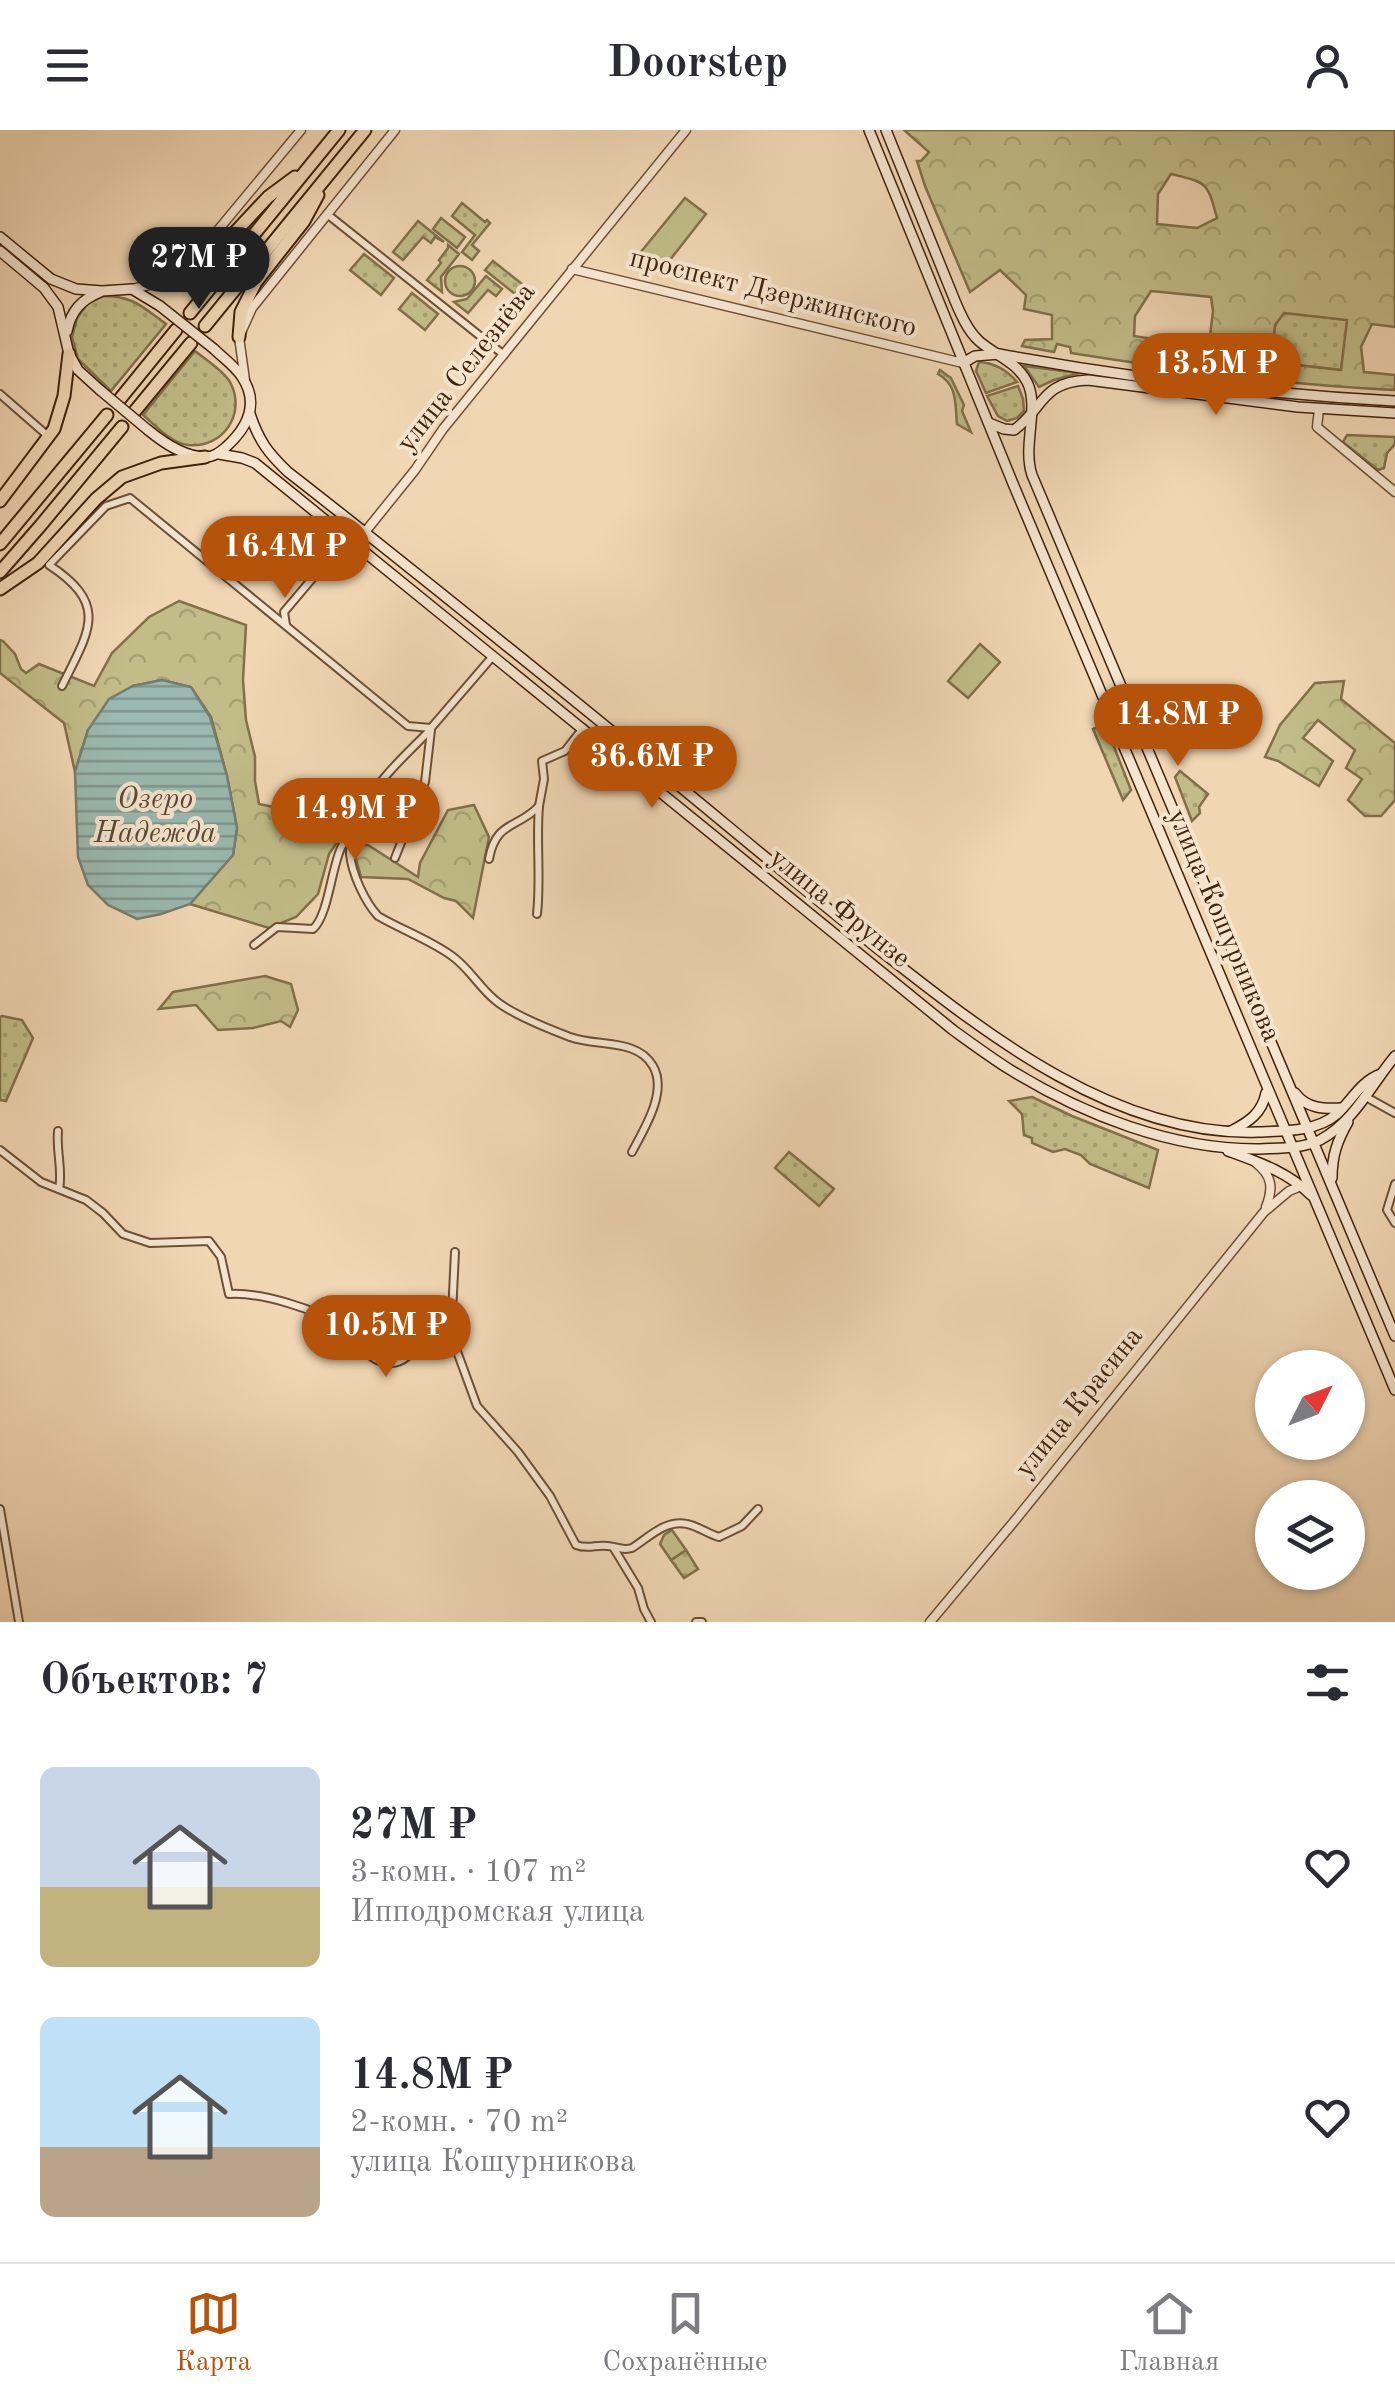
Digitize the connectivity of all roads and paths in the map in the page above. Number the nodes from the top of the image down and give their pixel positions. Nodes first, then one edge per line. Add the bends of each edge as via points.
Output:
1 (301, 130) edge
2 (338, 130) edge
3 (364, 130) edge
4 (394, 130) edge
5 (686, 130) edge
6 (868, 130) edge
7 (886, 130) edge
8 (306, 169) junction
9 (325, 178) junction
10 (326, 213) junction
11 (0, 237) edge
12 (0, 251) edge
13 (572, 269) junction
14 (169, 282) junction
15 (48, 284) junction
16 (132, 289) junction
17 (102, 291) junction
18 (190, 313) dead end
19 (205, 326) dead end
20 (176, 330) dead end
21 (66, 337) junction
22 (239, 337) junction
23 (191, 343) dead end
24 (69, 354) junction
25 (999, 354) junction
26 (504, 355) junction
27 (963, 363) junction
28 (245, 380) junction
29 (0, 394) edge
30 (120, 399) dead end
31 (1395, 401) edge
32 (1319, 409) junction
33 (1032, 410) junction
34 (135, 411) dead end
35 (1395, 413) edge
36 (250, 414) junction
37 (107, 416) dead end
38 (989, 423) junction
39 (122, 427) dead end
40 (49, 437) junction
41 (212, 455) junction
42 (1395, 492) edge
43 (0, 501) edge
44 (366, 532) junction
45 (0, 544) edge
46 (355, 544) junction
47 (0, 572) edge
48 (0, 589) edge
49 (286, 625) junction
50 (494, 656) junction
51 (62, 686) dead end
52 (431, 728) junction
53 (582, 728) junction
54 (539, 806) junction
55 (352, 828) junction
56 (748, 843) junction
57 (738, 856) junction
58 (395, 858) dead end
59 (489, 859) dead end
60 (805, 890) junction
61 (796, 903) junction
62 (538, 914) dead end
63 (254, 946) dead end
64 (1395, 1056) edge
65 (1381, 1074) junction
66 (1291, 1087) junction
67 (1267, 1090) junction
68 (1366, 1097) junction
69 (1347, 1110) junction
70 (1395, 1113) edge
71 (1309, 1128) junction
72 (1285, 1130) junction
73 (58, 1131) dead end
74 (1230, 1132) junction
75 (1314, 1143) junction
76 (1221, 1148) junction
77 (1292, 1148) junction
78 (0, 1150) edge
79 (632, 1152) dead end
80 (1251, 1160) junction
81 (1395, 1184) edge
82 (1302, 1186) junction
83 (1332, 1186) junction
84 (59, 1189) junction
85 (1315, 1199) junction
86 (1264, 1212) junction
87 (1395, 1224) edge
88 (454, 1252) dead end
89 (450, 1335) junction
90 (1395, 1336) edge
91 (1395, 1390) edge
92 (0, 1509) edge
93 (758, 1509) dead end
94 (612, 1546) junction
95 (19, 1622) edge
96 (651, 1622) edge
97 (930, 1622) edge

1 - 14 street via 194,262
2 - 8 highway
3 - 9 highway
4 - 10 street
5 - 13 street, улица Селезнёва
6 - 27 main road
7 - 25 main road via 968,328
8 - 14 highway via 268,197 210,259
8 - 18 highway
9 - 19 highway
9 - 22 highway via 304,220 256,282 241,312
10 - 22 street via 252,308
10 - 26 street
11 - 15 main road
12 - 15 main road
13 - 26 street, улица Селезнёва
13 - 27 street, проспект Дзержинского
14 - 16 street
15 - 17 main road
15 - 21 main road
16 - 17 main road
16 - 28 main road, bridge
17 - 21 main road via 78,306
20 - 30 highway
21 - 24 main road
22 - 28 street
23 - 34 highway
24 - 40 highway
24 - 41 main road, улица Фрунзе, bridge via 78,370 163,442
25 - 27 main road
25 - 31 main road via 1226,387
25 - 33 main road via 1026,380
26 - 44 street, улица Селезнёва
27 - 38 main road, улица Кошурникова
28 - 36 main road, улица Фрунзе
29 - 40 street
32 - 33 main road via 1078,380 1055,388
32 - 35 main road
32 - 42 street via 1317,427
33 - 38 main road via 1014,430
33 - 66 main road, улица Кошурникова via 1032,475
36 - 41 main road via 244,428
36 - 44 main road, улица Фрунзе via 269,454
37 - 45 highway
38 - 67 main road, улица Кошурникова
39 - 47 highway
40 - 43 highway
41 - 46 main road, улица Фрунзе via 255,464
41 - 48 highway via 122,477 38,562
44 - 46 street, улица Селезнёва
44 - 56 main road, улица Фрунзе
46 - 49 street, улица Селезнёва via 332,554 284,612
46 - 50 main road, улица Фрунзе
49 - 51 street via 130,498 106,506 49,565 83,593 91,624
49 - 52 street via 408,726
50 - 52 street
50 - 53 main road, улица Фрунзе
52 - 55 street via 378,784
52 - 58 street via 425,782
53 - 54 street via 565,750 542,761
53 - 57 main road, улица Фрунзе
54 - 59 street via 499,834
54 - 62 street
55 - 63 street via 322,921 313,928 277,927
55 - 79 street via 353,864 378,916 456,958 508,1010 572,1038 640,1052 650,1061 658,1092
56 - 57 main road
56 - 60 main road, улица Фрунзе
57 - 61 main road, улица Фрунзе
60 - 61 main road
60 - 74 main road, улица Фрунзе via 1020,1055 1112,1102
61 - 76 main road, улица Фрунзе via 1010,1070 1107,1118
64 - 65 main road
65 - 68 main road
65 - 69 main road via 1367,1080
66 - 69 main road via 1314,1107
66 - 71 main road, улица Кошурникова
67 - 72 main road, улица Кошурникова
67 - 74 main road via 1256,1116
68 - 69 main road
68 - 70 street
69 - 71 main road
69 - 75 main road via 1336,1129
69 - 83 main road
71 - 72 main road, улица Фрунзе
71 - 75 main road, улица Кошурникова
72 - 74 main road, улица Фрунзе
72 - 77 main road, улица Кошурникова
73 - 84 street
75 - 77 main road, улица Фрунзе
75 - 83 main road, улица Кошурникова
76 - 77 main road, улица Фрунзе
76 - 80 main road
77 - 85 main road, улица Кошурникова
78 - 84 street
80 - 82 main road
80 - 86 street via 1271,1186
81 - 87 street via 1387,1210
82 - 85 main road
82 - 86 street, улица Красина
83 - 90 main road, улица Кошурникова
84 - 89 street via 86,1200 123,1234 150,1243 209,1241 221,1257 229,1294 276,1300 340,1325 370,1358 393,1364 429,1334
85 - 91 main road, улица Кошурникова
86 - 97 street, улица Красина
88 - 89 street
89 - 94 street via 478,1406 550,1496 576,1545
92 - 95 street
93 - 94 street via 725,1536 674,1524 632,1548
94 - 96 street

